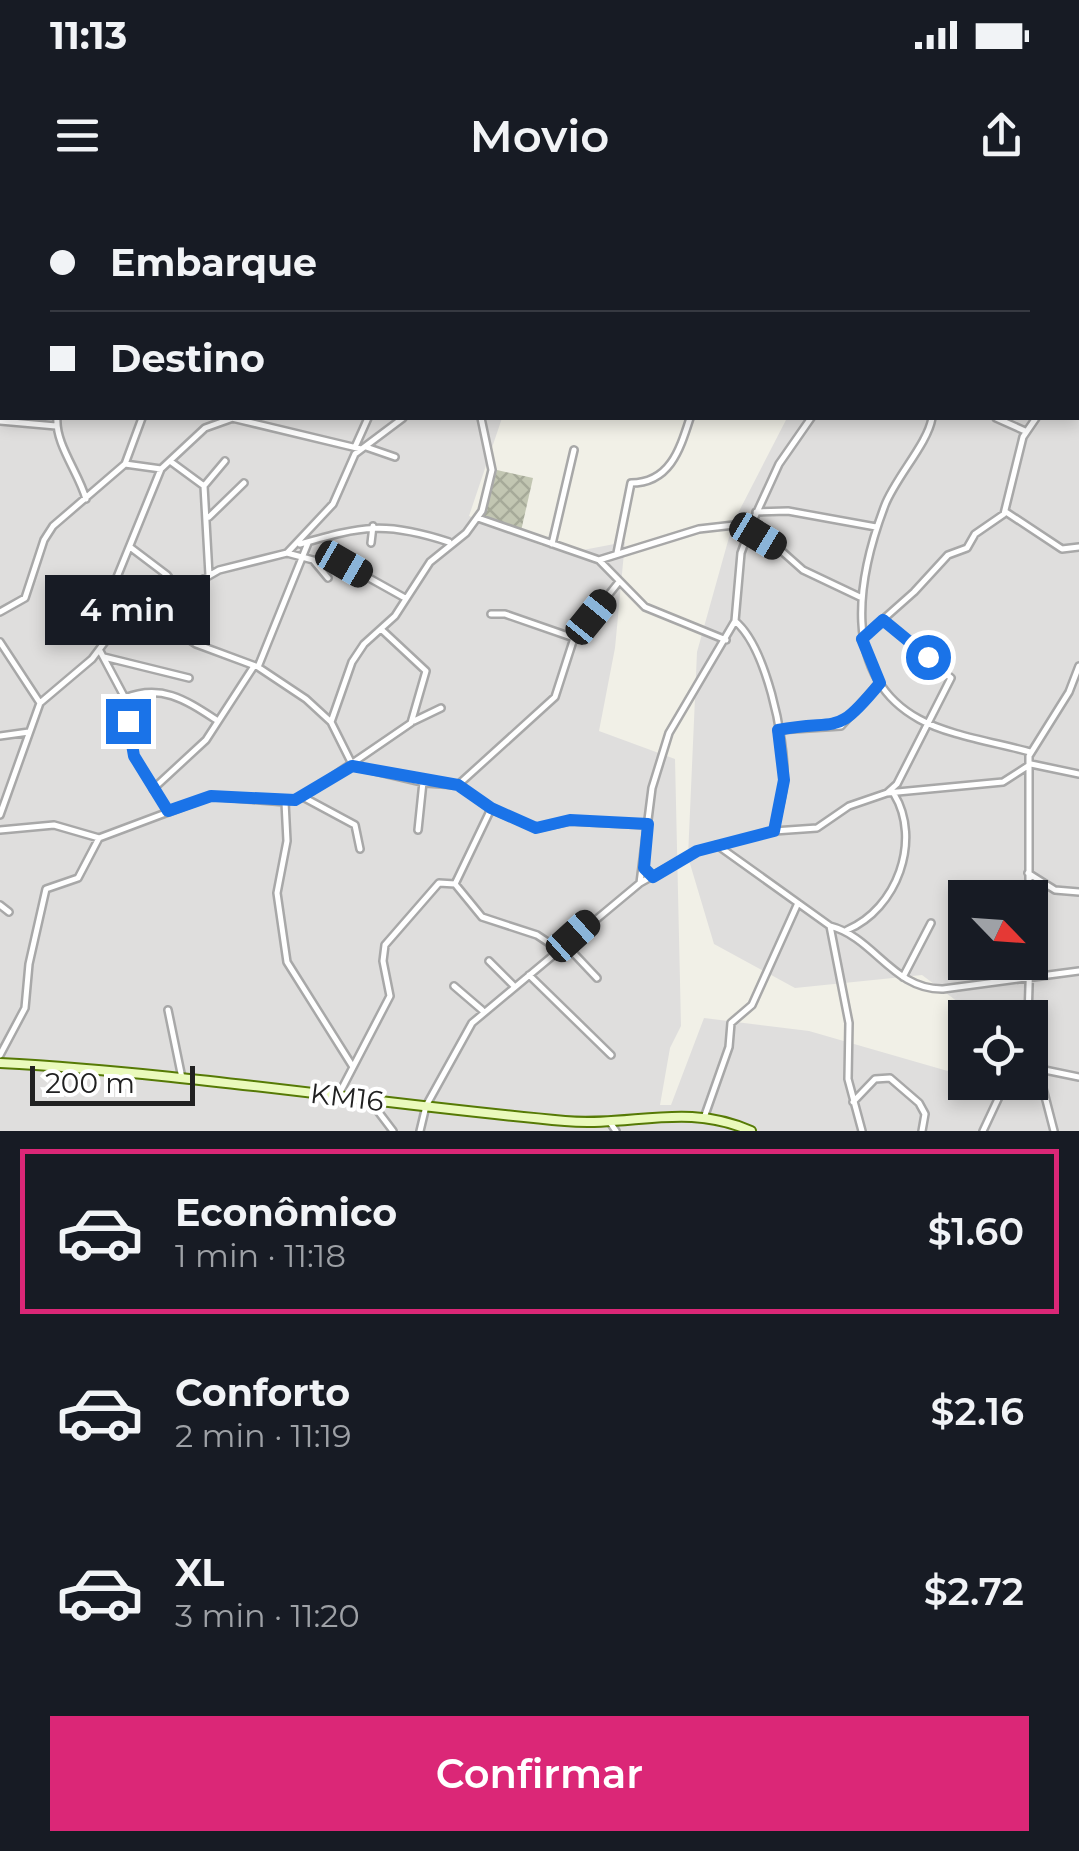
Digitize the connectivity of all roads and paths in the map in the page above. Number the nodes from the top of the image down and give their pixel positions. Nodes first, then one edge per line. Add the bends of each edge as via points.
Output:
1 (57, 420) edge
2 (141, 420) edge
3 (227, 420) edge
4 (241, 420) edge
5 (367, 420) edge
6 (400, 420) edge
7 (481, 420) edge
8 (689, 420) edge
9 (810, 420) edge
10 (931, 420) edge
11 (1000, 420) edge
12 (1035, 420) edge
13 (0, 421) edge
14 (56, 426) junction
15 (1026, 432) junction
16 (354, 447) junction
17 (364, 449) junction
18 (574, 450) dead end
19 (396, 457) dead end
20 (170, 461) junction
21 (225, 462) dead end
22 (124, 464) junction
23 (161, 469) junction
24 (244, 483) dead end
25 (204, 486) junction
26 (86, 499) junction
27 (756, 512) junction
28 (1006, 512) junction
29 (209, 517) junction
30 (478, 518) junction
31 (752, 523) junction
32 (373, 526) junction
33 (877, 528) junction
34 (310, 530) junction
35 (749, 532) junction
36 (309, 541) junction
37 (371, 542) dead end
38 (451, 542) junction
39 (296, 544) junction
40 (552, 544) junction
41 (130, 547) junction
42 (1079, 547) edge
43 (287, 553) junction
44 (617, 553) junction
45 (305, 557) junction
46 (313, 560) junction
47 (598, 560) junction
48 (209, 576) junction
49 (328, 578) dead end
50 (618, 583) junction
51 (179, 591) junction
52 (405, 598) junction
53 (862, 598) junction
54 (144, 610) junction
55 (0, 612) edge
56 (490, 614) dead end
57 (883, 620) junction
58 (736, 621) junction
59 (381, 630) junction
60 (113, 631) junction
61 (574, 638) junction
62 (862, 639) junction
63 (726, 640) junction
64 (0, 642) edge
65 (102, 654) junction
66 (256, 666) junction
67 (1079, 666) edge
68 (189, 678) dead end
69 (880, 683) junction
70 (126, 698) junction
71 (40, 704) junction
72 (440, 708) dead end
73 (219, 722) junction
74 (331, 722) junction
75 (411, 723) junction
76 (926, 723) junction
77 (778, 730) junction
78 (29, 732) junction
79 (0, 736) edge
80 (1030, 752) junction
81 (1031, 764) junction
82 (352, 766) junction
83 (1079, 774) edge
84 (423, 782) junction
85 (458, 785) junction
86 (152, 789) junction
87 (890, 794) junction
88 (303, 797) junction
89 (284, 802) junction
90 (491, 808) junction
91 (168, 811) junction
92 (0, 814) edge
93 (648, 824) junction
94 (0, 830) edge
95 (418, 830) dead end
96 (774, 831) junction
97 (99, 838) junction
98 (717, 845) junction
99 (360, 849) dead end
100 (644, 868) junction
101 (1028, 873) junction
102 (653, 877) junction
103 (1038, 879) junction
104 (1028, 880) edge
105 (1035, 880) edge
106 (640, 883) junction
107 (455, 884) junction
108 (1079, 892) edge
109 (798, 904) junction
110 (0, 905) edge
111 (10, 912) dead end
112 (930, 923) dead end
113 (830, 926) junction
114 (839, 928) junction
115 (848, 930) junction
116 (833, 938) junction
117 (564, 943) junction
118 (558, 949) junction
119 (489, 962) dead end
120 (1079, 971) edge
121 (529, 975) junction
122 (904, 977) junction
123 (1048, 977) edge
124 (597, 978) dead end
125 (1033, 980) joint
126 (514, 985) junction
127 (454, 986) dead end
128 (1030, 1000) edge
129 (168, 1010) dead end
130 (483, 1011) junction
131 (611, 1055) dead end
132 (0, 1059) edge
133 (352, 1067) junction
134 (1048, 1071) edge
135 (1079, 1077) edge
136 (182, 1078) junction
137 (338, 1096) junction
138 (370, 1100) junction
139 (998, 1100) edge
140 (1044, 1100) edge
141 (852, 1102) junction
142 (426, 1106) junction
143 (704, 1115) junction
144 (609, 1121) junction
145 (393, 1131) edge
146 (420, 1131) edge
147 (616, 1131) edge
148 (752, 1131) edge
149 (862, 1131) edge
150 (922, 1131) edge
151 (983, 1131) edge
152 (1054, 1131) edge

1 - 14 street
2 - 22 street
3 - 20 street via 204,428
4 - 16 street
5 - 16 street
6 - 17 street
7 - 30 street via 492,470
8 - 44 street via 674,463 645,483 631,483
9 - 27 street
10 - 33 street
11 - 15 street
12 - 15 street
13 - 14 street
14 - 26 street
15 - 28 street
16 - 17 street
17 - 19 street
17 - 34 street
18 - 40 street
20 - 23 street
20 - 25 street
21 - 25 street
22 - 23 street
22 - 26 street
23 - 41 street
24 - 29 street
25 - 29 street
26 - 55 street via 44,540 25,598
27 - 31 street
27 - 33 street via 788,511
28 - 42 street via 1062,549
28 - 57 street via 967,548 952,551
29 - 48 street
30 - 38 street
30 - 40 street
31 - 35 street
31 - 44 street via 700,529
32 - 36 street
32 - 37 street
32 - 38 street
33 - 53 street
34 - 36 street
34 - 39 street
35 - 53 street via 807,572
35 - 58 street
36 - 39 street
36 - 45 street
38 - 52 street
39 - 43 street
40 - 47 street
41 - 51 street
41 - 60 street via 109,608
43 - 45 street
43 - 48 street
44 - 47 street
45 - 46 street
45 - 66 street
46 - 49 street
46 - 52 street via 344,564
47 - 50 street
48 - 51 street
50 - 61 street
50 - 63 street via 646,608
51 - 54 street
52 - 59 street
53 - 62 street
54 - 60 street
54 - 66 street via 196,644
56 - 61 street
57 - 62 street
57 - 76 street via 951,678
58 - 63 street
58 - 77 street via 766,678
59 - 74 street via 352,662
59 - 75 street via 426,671
60 - 65 street
61 - 85 street via 555,697
62 - 69 street
63 - 93 street via 668,734
64 - 71 street
65 - 68 street
65 - 70 street
65 - 71 street
66 - 73 street
66 - 74 street
67 - 80 street
69 - 76 street
69 - 77 street via 840,726
70 - 73 street via 167,692
70 - 86 street via 134,756
71 - 78 street
72 - 75 street
73 - 86 street
74 - 82 street
75 - 82 street
76 - 80 street
76 - 87 street
77 - 96 street via 784,780
78 - 79 street
78 - 92 street
80 - 81 street
81 - 83 street
81 - 87 street via 1003,782
81 - 101 street
82 - 84 street
82 - 88 street
84 - 85 street
84 - 95 street
85 - 90 street
86 - 91 street
87 - 96 street via 849,806 817,828
87 - 115 street via 908,835 900,869 872,915
88 - 89 street
88 - 99 street via 355,825
89 - 91 street via 211,796
89 - 133 street via 287,842 276,892 287,962
90 - 93 street via 542,828 570,820
90 - 107 street
91 - 97 street
93 - 100 street
94 - 97 street via 54,825
96 - 98 street
97 - 132 street via 78,878 44,894 24,1008
98 - 102 street
98 - 109 street
100 - 102 street
100 - 106 street
101 - 103 street
101 - 104 street
102 - 106 street
103 - 105 street
103 - 108 street via 1055,890
106 - 117 street
107 - 118 street via 482,917
107 - 133 street via 440,883 385,945 390,996
109 - 113 street
109 - 143 street via 752,1005 731,1024
110 - 111 street
112 - 122 street
113 - 114 street
113 - 116 street
114 - 115 street
114 - 116 street
115 - 122 street
116 - 141 street via 849,1023
117 - 118 street
117 - 124 street
118 - 121 street
119 - 126 street
120 - 123 street
121 - 126 street
121 - 131 street
122 - 125 street via 936,990
125 - 128 street
126 - 130 street
127 - 130 street
129 - 136 street
130 - 142 street
132 - 136 street, KM16
133 - 137 street
134 - 135 street
136 - 137 street, KM16
137 - 138 street, KM16
138 - 142 street, KM16
138 - 145 street
139 - 151 street
140 - 152 street
141 - 149 street
141 - 150 street via 875,1078 890,1078 926,1114
142 - 144 street, KM16
142 - 146 street
143 - 144 street, KM16
143 - 148 street, KM16
144 - 147 street

